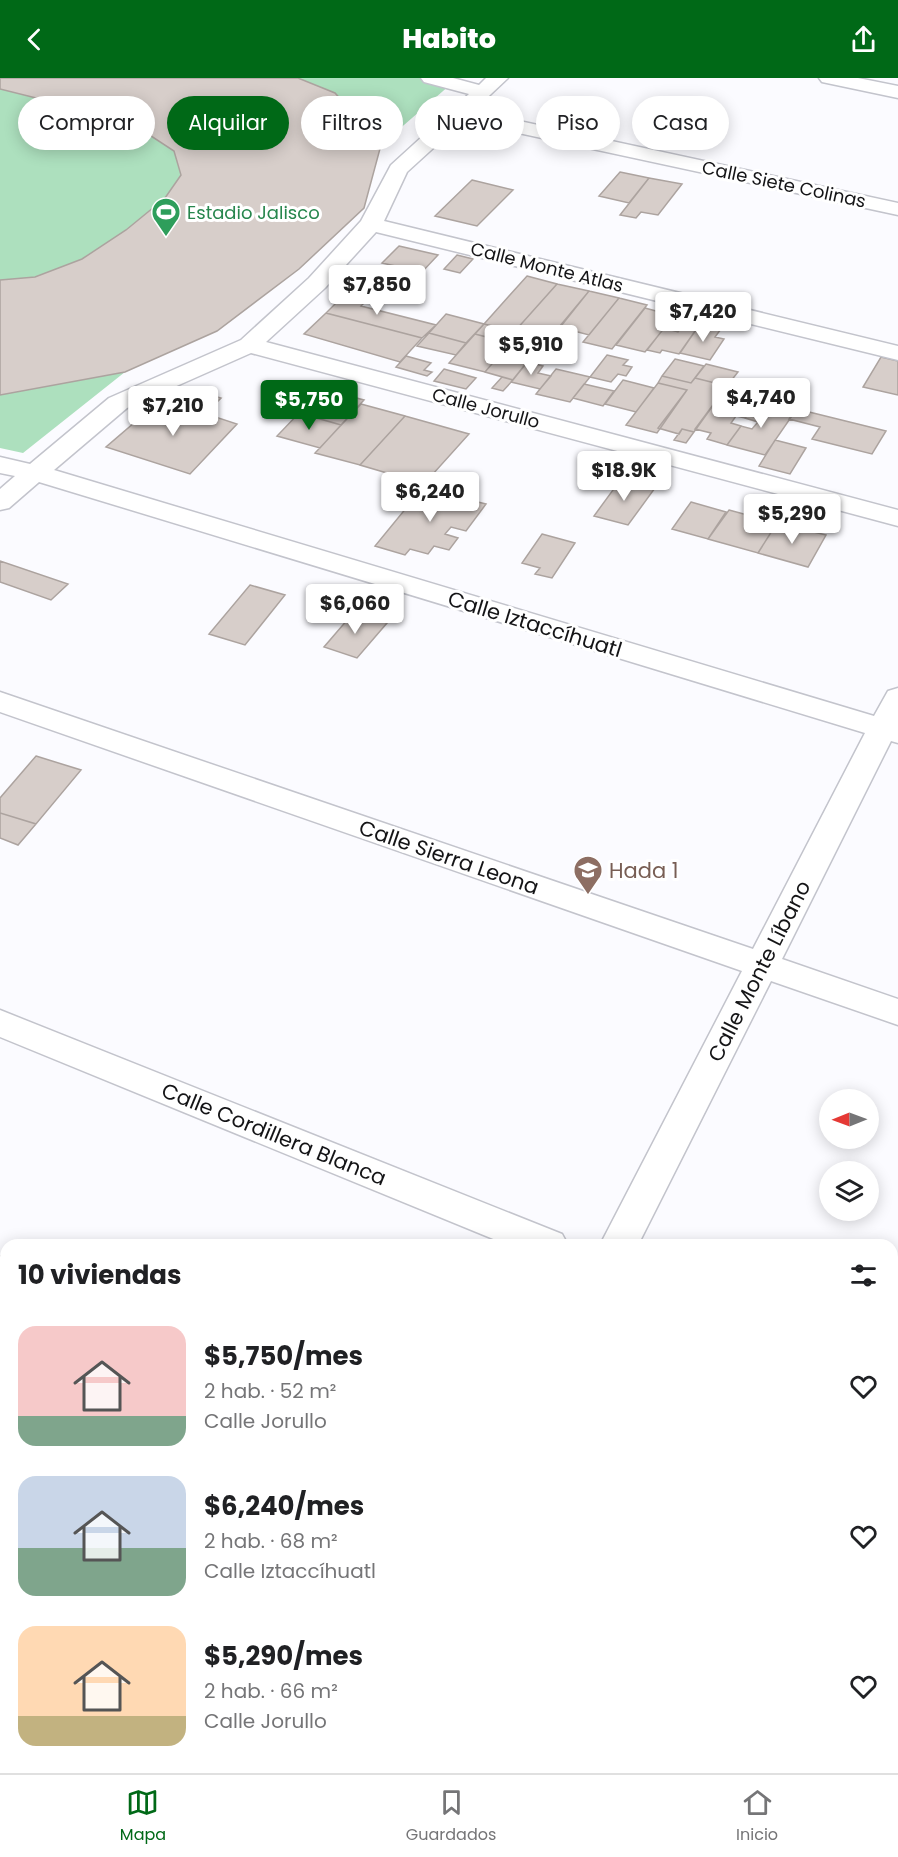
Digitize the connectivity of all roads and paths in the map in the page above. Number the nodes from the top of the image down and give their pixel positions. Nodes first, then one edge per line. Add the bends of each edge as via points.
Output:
1 (431, 78) edge
2 (498, 78) edge
3 (829, 78) edge
4 (483, 92) junction
5 (898, 92) edge
6 (479, 96) edge
7 (524, 128) edge
8 (419, 150) edge
9 (898, 209) edge
10 (371, 224) junction
11 (249, 345) junction
12 (898, 353) edge
13 (0, 465) edge
14 (33, 472) junction
15 (0, 502) edge
16 (898, 518) edge
17 (898, 698) edge
18 (0, 702) edge
19 (890, 731) edge
20 (762, 965) junction
21 (898, 1012) edge
22 (0, 1023) edge
23 (534, 1239) edge
24 (623, 1239) edge

1 - 4 street
2 - 4 street
3 - 5 street
4 - 6 street
7 - 9 street, Calle Siete Colinas
8 - 10 street via 398,169
10 - 11 street via 317,283
10 - 12 street, Calle Monte Atlas
11 - 14 street via 118,403
11 - 16 street, Calle Jorullo
13 - 14 street, Calle Iztaccíhuatl
14 - 15 street
14 - 19 street, Calle Iztaccíhuatl
17 - 19 street, Calle Monte Líbano
18 - 20 street, Calle Sierra Leona
19 - 20 street, Calle Monte Líbano
20 - 21 street, Calle Sierra Leona
20 - 24 street, Calle Monte Líbano
22 - 23 street, Calle Cordillera Blanca

